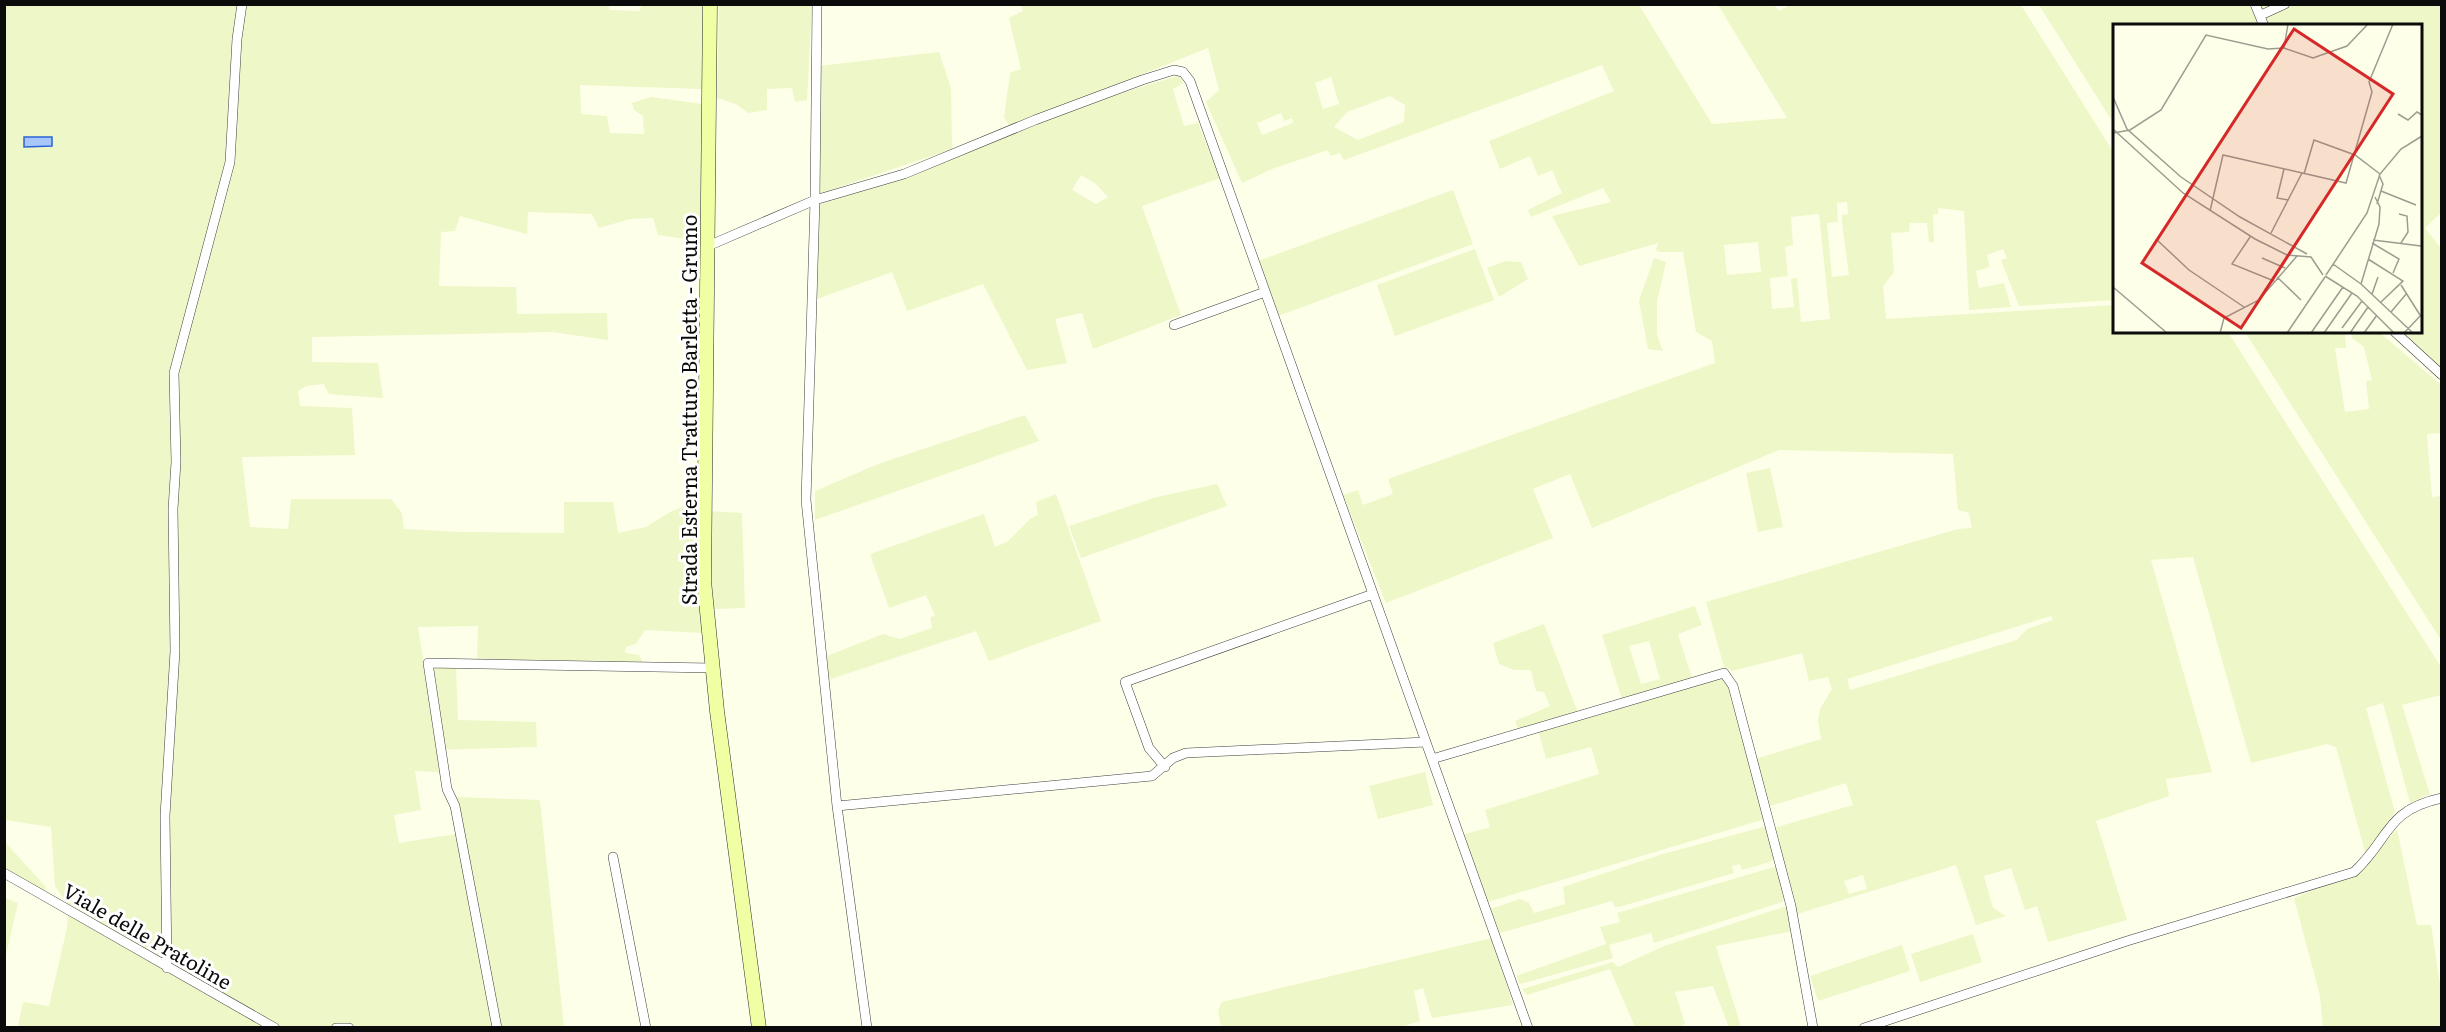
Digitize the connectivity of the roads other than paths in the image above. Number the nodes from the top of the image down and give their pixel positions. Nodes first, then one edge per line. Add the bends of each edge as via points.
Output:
1 (242, 4) edge
2 (710, 4) edge
3 (817, 4) edge
4 (2255, 4) edge
5 (2285, 4) edge
6 (2261, 15) junction
7 (2263, 24) edge
8 (815, 200) junction
9 (708, 246) junction
10 (1265, 292) junction
11 (1174, 325) dead end
12 (2396, 333) edge
13 (2442, 375) edge
14 (1373, 594) junction
15 (712, 668) junction
16 (1426, 742) junction
17 (1432, 759) junction
18 (1165, 767) junction
19 (2442, 798) edge
20 (837, 806) junction
21 (613, 857) dead end
22 (4, 873) edge
23 (167, 968) junction
24 (275, 1028) edge
25 (336, 1028) edge
26 (349, 1028) edge
27 (497, 1028) edge
28 (646, 1028) edge
29 (759, 1028) edge
30 (867, 1028) edge
31 (1528, 1028) edge
32 (1813, 1028) edge
33 (1864, 1028) edge

1 - 23 street via 230,162 174,373 175,651 165,816
2 - 9 street, Strada Esterna Tratturo Barletta - Grumo
3 - 8 street
4 - 6 street
5 - 6 street
6 - 7 street
8 - 9 street
8 - 10 street via 904,174 1035,120 1174,70 1183,72 1190,81
8 - 20 street via 806,500
9 - 15 street, Strada Esterna Tratturo Barletta - Grumo via 704,581
10 - 11 street
10 - 14 street
12 - 13 street
14 - 16 street
14 - 18 street via 1125,682 1149,748
15 - 27 street via 428,663 447,789 455,806
15 - 29 street, Strada Esterna Tratturo Barletta - Grumo
16 - 17 street
16 - 18 street via 1186,753 1173,758
17 - 31 street
17 - 32 street via 1724,673 1733,686 1791,906
18 - 20 street via 1152,776
19 - 33 street via 2420,802 2400,814 2354,872 2127,941
20 - 30 street
21 - 28 street
22 - 23 street, Viale delle Pratoline
23 - 24 street, Viale delle Pratoline
25 - 26 street

